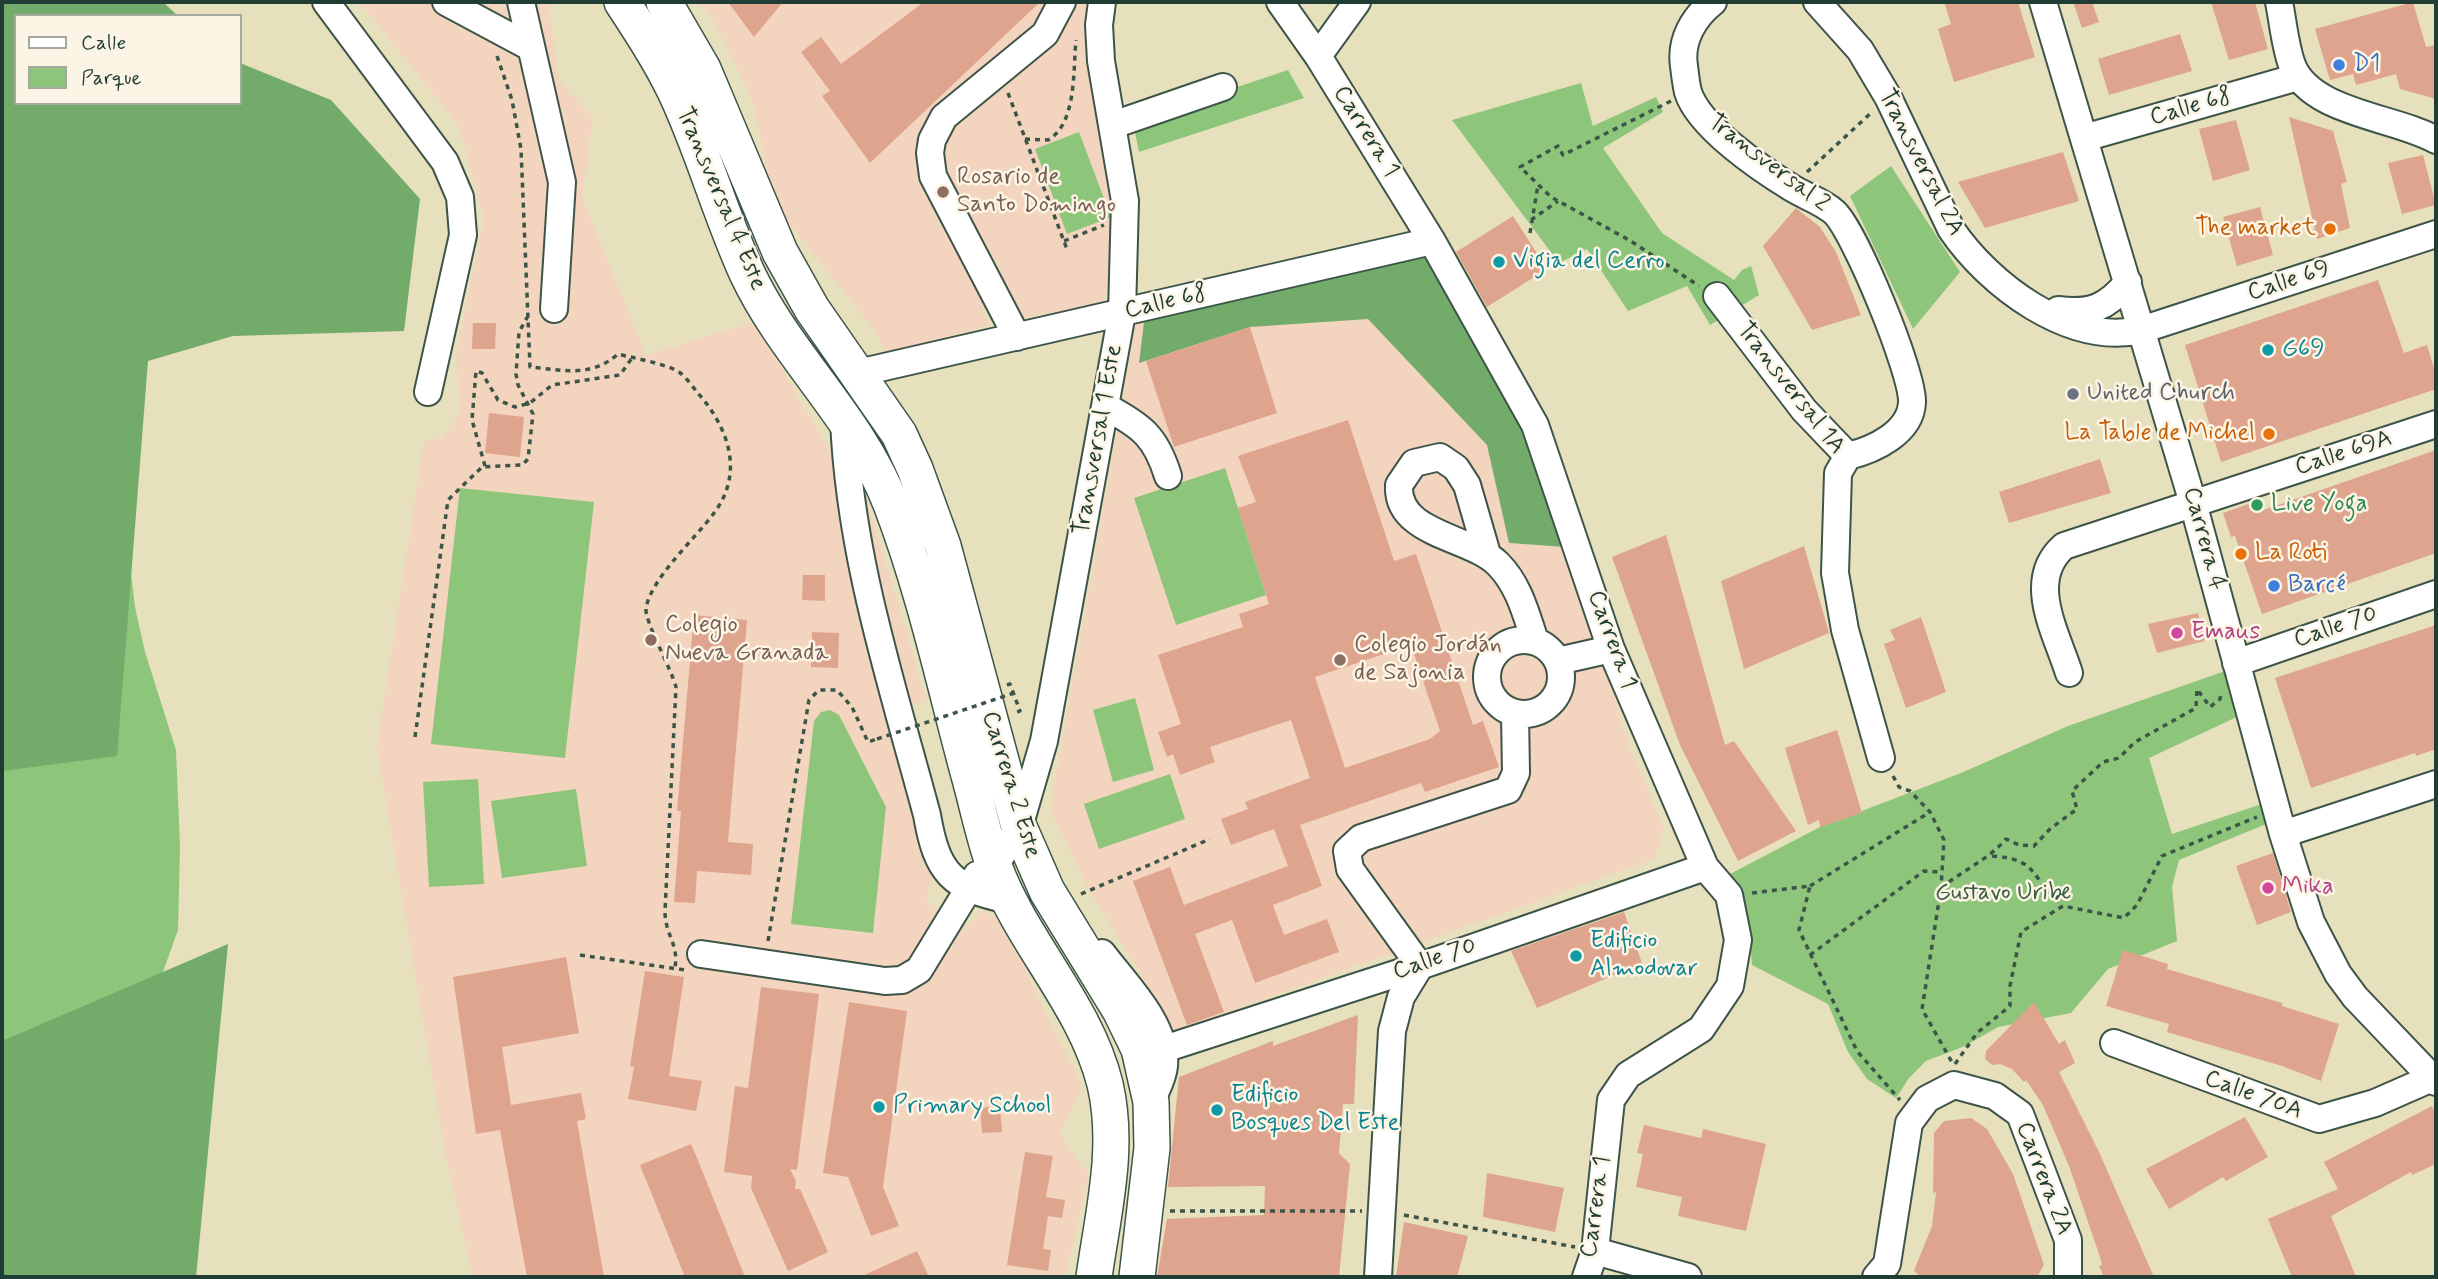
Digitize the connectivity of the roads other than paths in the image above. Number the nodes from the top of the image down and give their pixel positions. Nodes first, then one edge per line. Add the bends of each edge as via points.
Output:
1 (326, 2) edge
2 (446, 2) edge
3 (521, 2) edge
4 (622, 2) edge
5 (664, 2) edge
6 (1062, 2) edge
7 (1102, 2) edge
8 (1280, 2) edge
9 (1357, 2) edge
10 (1713, 2) edge
11 (1817, 2) edge
12 (2043, 2) edge
13 (2279, 2) edge
14 (530, 47) junction
15 (1318, 56) junction
16 (2298, 77) junction
17 (1223, 87) dead end
18 (1112, 125) junction
19 (2432, 136) edge
20 (2084, 138) junction
21 (2436, 234) edge
22 (1432, 241) junction
23 (2128, 282) junction
24 (1717, 296) road end
25 (2039, 308) junction
26 (554, 309) dead end
27 (1122, 313) junction
28 (2141, 330) junction
29 (1017, 337) junction
30 (858, 373) junction
31 (428, 392) dead end
32 (835, 404) junction
33 (1106, 408) junction
34 (2436, 424) edge
35 (1848, 456) junction
36 (1168, 476) dead end
37 (2193, 503) junction
38 (1487, 554) dead end
39 (2436, 594) edge
40 (1535, 642) junction
41 (1611, 649) junction
42 (1558, 661) junction
43 (2236, 663) junction
44 (2069, 674) dead end
45 (1515, 714) junction
46 (1881, 758) road end
47 (2436, 784) edge
48 (2276, 823) junction
49 (1019, 827) junction
50 (1705, 867) junction
51 (984, 870) junction
52 (1061, 893) junction
53 (694, 962) road end
54 (1420, 966) junction
55 (2114, 1043) dead end
56 (1164, 1049) junction
57 (2434, 1080) edge
58 (1151, 1101) junction
59 (1595, 1251) junction
60 (1094, 1277) edge
61 (1137, 1277) edge
62 (1378, 1277) edge
63 (1586, 1277) edge
64 (1688, 1277) edge
65 (1876, 1277) edge
66 (2068, 1277) edge

1 - 31 street via 445,162 460,197 463,235
2 - 14 street
3 - 14 street
4 - 32 main road, Transversal 4 Este via 675,92 747,274 780,329
5 - 30 main road, Transversal 4 Este via 703,69 780,252
6 - 29 street via 1045,34 944,117 933,140 931,166 938,188
7 - 18 street, Transversal 1 Este via 1101,61
8 - 15 street, Carrera 1
9 - 15 street
10 - 35 street, Transversal 2 via 1688,34 1683,57 1688,92 1697,111 1791,187 1834,212 1861,257 1908,375 1912,402 1908,418 1891,437 1866,452
11 - 25 street, Transversal 2A via 1860,50 1888,97 1964,249 1993,279
12 - 20 street, Carrera 4
13 - 16 street
14 - 26 street via 562,182
15 - 22 street, Carrera 1
16 - 19 street via 2335,103
16 - 20 street, Calle 68
17 - 18 street
18 - 27 street, Transversal 1 Este via 1127,226
20 - 23 street, Carrera 4
21 - 28 street, Calle 69
22 - 27 street, Calle 68
22 - 41 street, Carrera 1 via 1535,425
23 - 25 street, Transversal 2A via 2105,306 2092,311
23 - 28 street, Carrera 4
24 - 35 street, Transversal 1A via 1804,410
25 - 28 street, Transversal 2A via 2098,331
27 - 29 street, Calle 68
27 - 33 street, Transversal 1 Este
28 - 37 street, Carrera 4
29 - 30 street, Calle 68
30 - 49 main road, Carrera 2 Este via 899,434 943,546
32 - 51 main road, Carrera 2 Este via 877,471 903,539
32 - 51 street via 870,611 934,852 947,872
33 - 36 street via 1146,433 1159,450
33 - 49 street, Transversal 1 Este via 1044,741
34 - 37 street, Calle 69A
35 - 46 street, Transversal 1A via 1838,473 1835,573 1845,630
37 - 43 street, Carrera 4
37 - 44 street, Calle 69A via 2072,542 2054,555 2042,588
38 - 40 street via 1516,589
39 - 43 street, Calle 70
40 - 42 street
40 - 45 street via 1506,645 1489,668 1492,696
41 - 42 street
41 - 50 street, Carrera 1
42 - 45 street via 1562,682 1553,701 1536,713
43 - 48 street, Carrera 4
45 - 54 street via 1516,773 1508,790 1361,838 1347,851 1350,869
47 - 48 street
48 - 57 street, Carrera 4 via 2311,922 2338,974
49 - 51 street, Transversal 1 Este
49 - 52 main road, Carrera 2 Este
50 - 54 street, Calle 70
50 - 59 street, Carrera 1 via 1729,895 1738,940 1730,986 1701,1029 1628,1074 1611,1100
51 - 53 street, Transversal 1 Este via 919,970 902,980 764,963
51 - 60 main road, Carrera 2 Este via 1009,900 1088,1038 1105,1084 1110,1168
52 - 56 street via 1151,1020
52 - 58 main road, Carrera 2 Este via 1134,1035 1146,1067
54 - 56 street, Calle 70
54 - 62 street via 1401,997 1392,1031
55 - 57 street, Calle 70A via 2319,1119
56 - 58 street via 1164,1068
58 - 61 main road, Carrera 2 Este via 1152,1148
59 - 63 street, Carrera 1
59 - 64 street
65 - 66 street, Carrera 2A via 1887,1264 1906,1134 1915,1112 1938,1091 1964,1086 1995,1096 2020,1114 2068,1240

